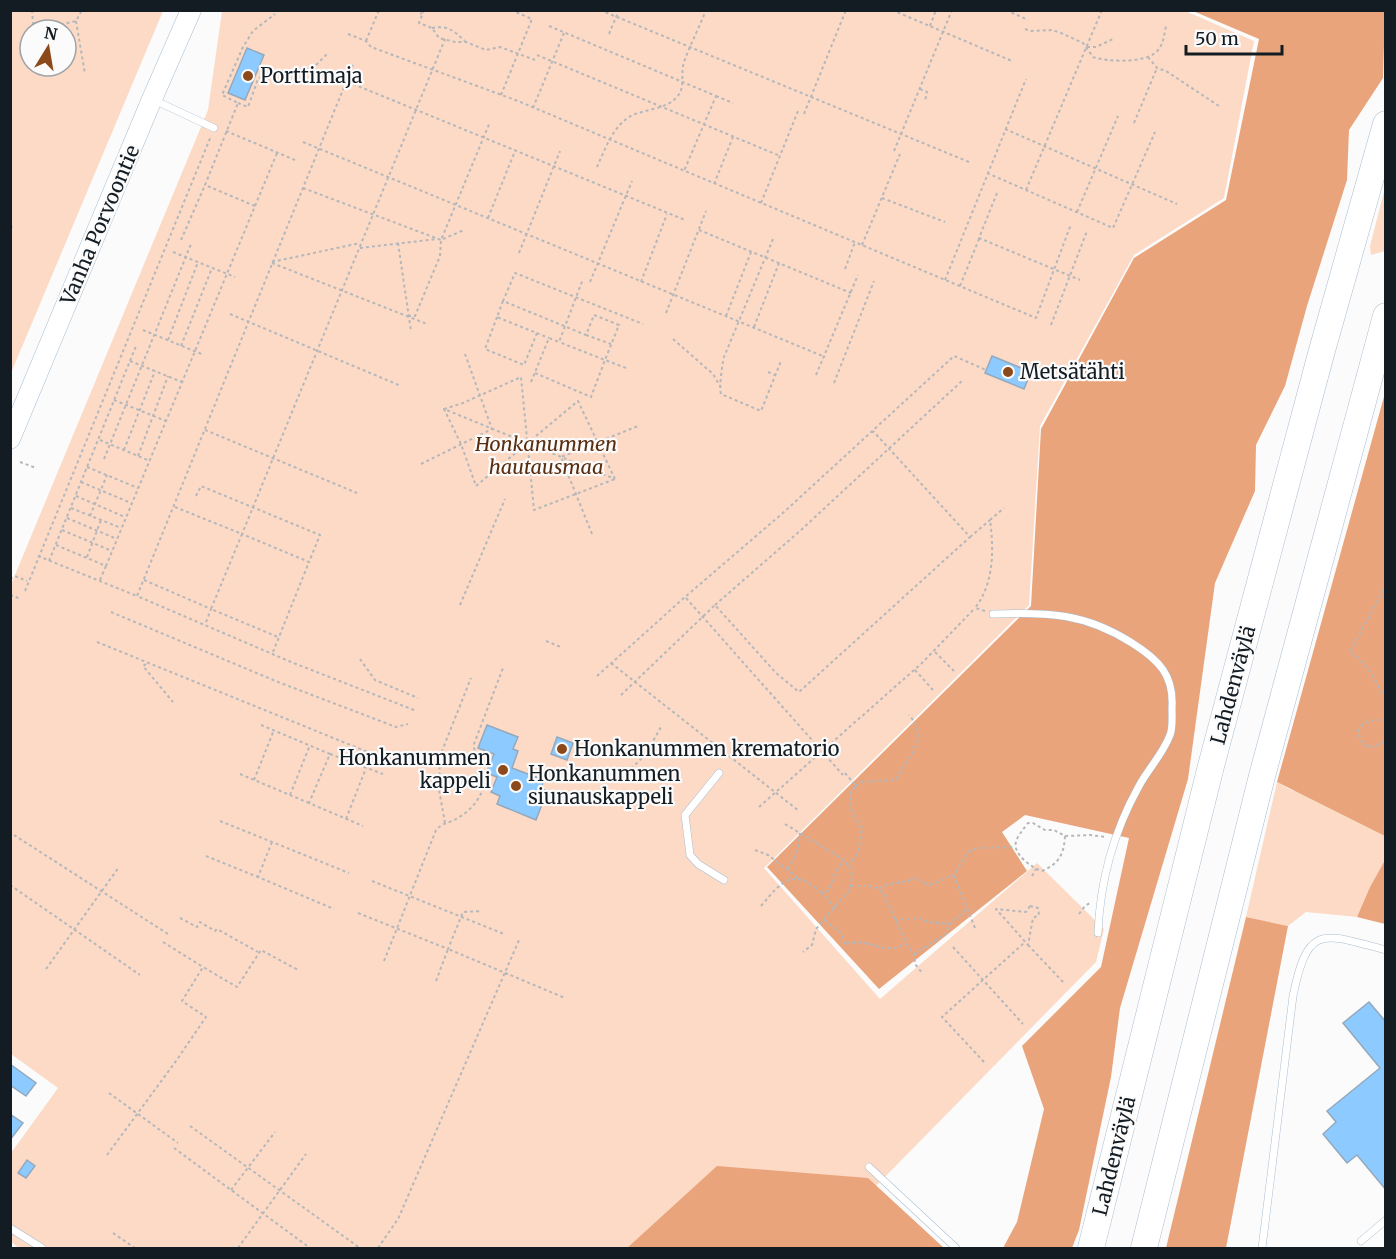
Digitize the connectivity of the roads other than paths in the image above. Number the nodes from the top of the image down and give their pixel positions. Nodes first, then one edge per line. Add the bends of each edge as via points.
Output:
1 (191, 10) edge
2 (152, 99) junction
3 (1386, 124) edge
4 (214, 128) road end
5 (1386, 316) edge
6 (10, 439) edge
7 (993, 614) road end
8 (719, 773) dead end
9 (724, 880) dead end
10 (1098, 933) dead end
11 (1386, 950) edge
12 (869, 1167) dead end
13 (1386, 1220) edge
14 (10, 1228) edge
15 (1361, 1241) dead end
16 (42, 1248) edge
17 (956, 1248) edge
18 (1091, 1248) edge
19 (1144, 1248) edge
20 (1262, 1248) edge

1 - 2 main road, Vanha Porvoontie
2 - 4 lane via 182,117
2 - 6 main road, Vanha Porvoontie
3 - 18 highway, Lahdenväylä via 1320,354
5 - 19 highway via 1262,776
7 - 10 lane via 1062,616 1101,626 1152,655 1170,685 1171,734 1126,808 1105,874
8 - 9 lane via 685,815 690,855
11 - 20 lane via 1334,936 1311,944 1304,956 1293,996
12 - 17 lane
13 - 15 lane
14 - 16 lane

